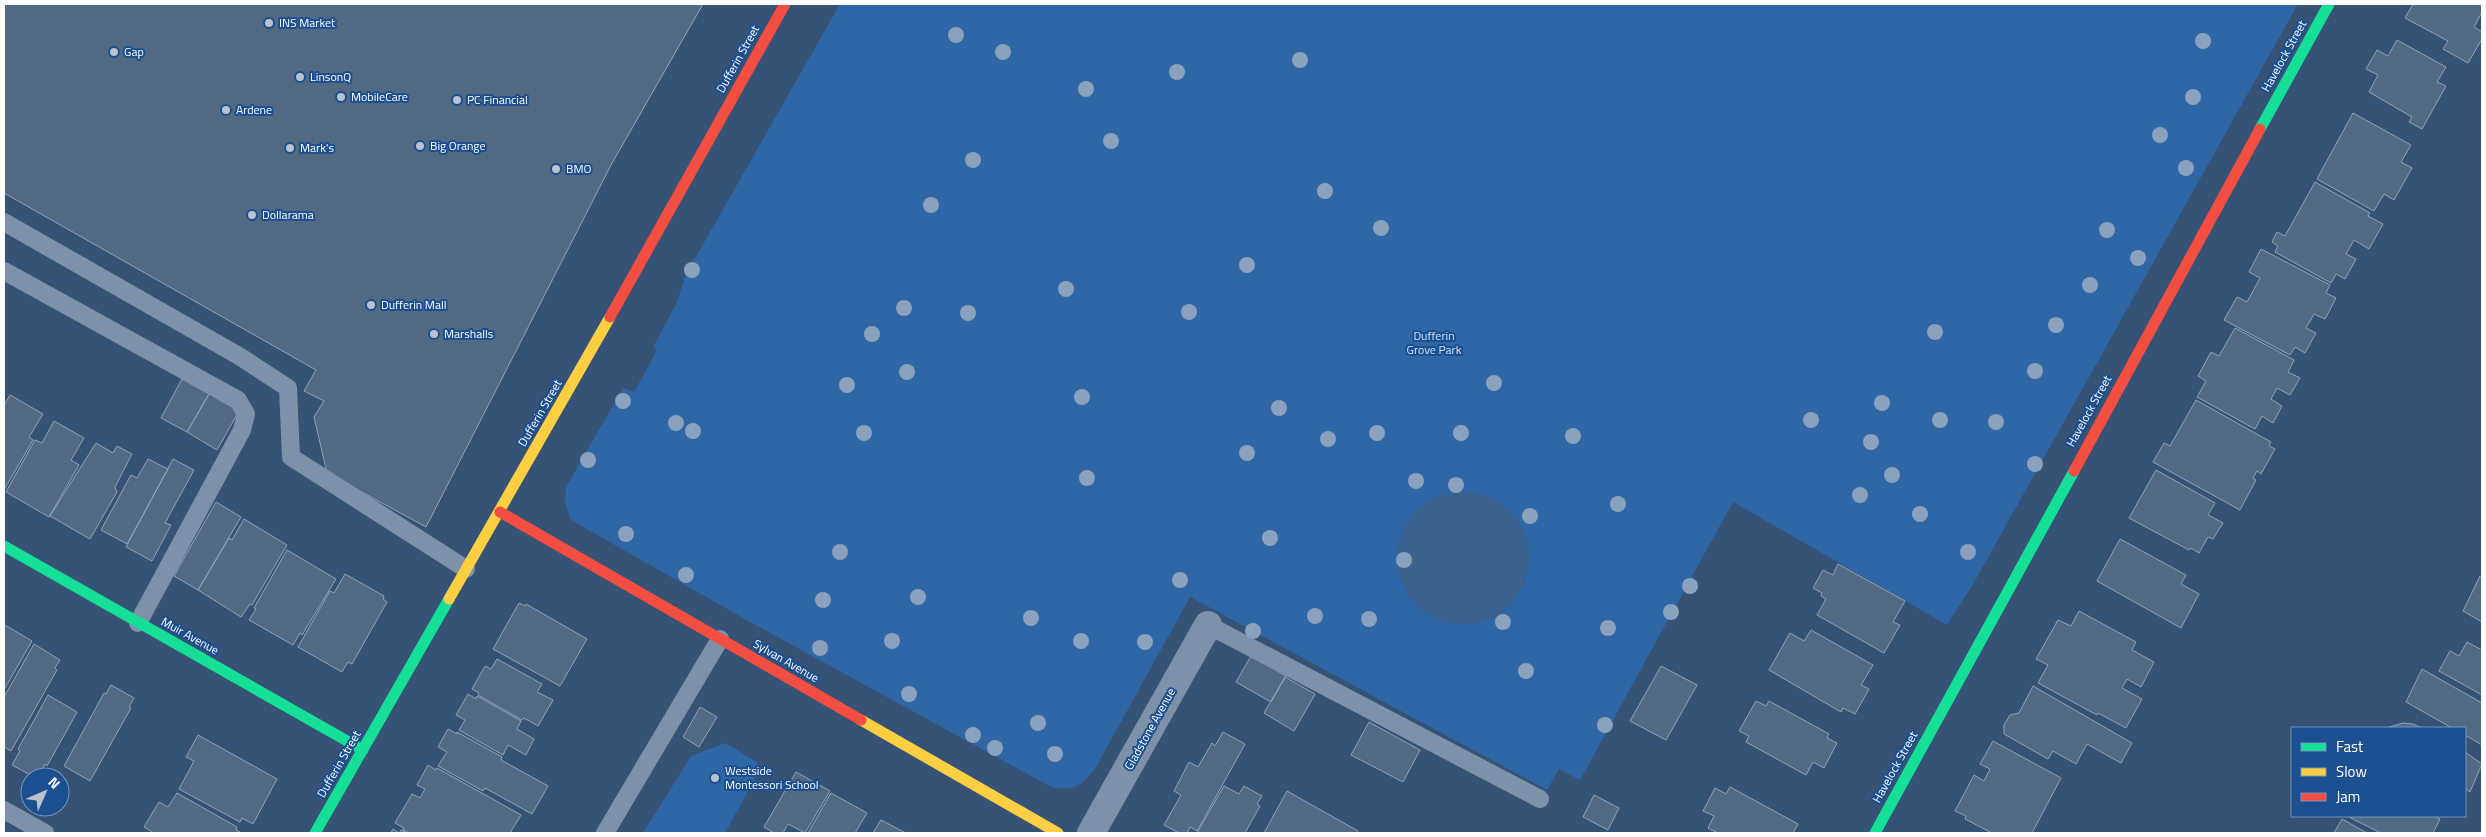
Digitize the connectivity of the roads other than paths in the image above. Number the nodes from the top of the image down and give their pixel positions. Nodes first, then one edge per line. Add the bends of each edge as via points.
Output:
1 (785, 4) edge
2 (2329, 4) edge
3 (4, 222) edge
4 (4, 271) edge
5 (500, 512) junction
6 (4, 546) edge
7 (466, 570) junction
8 (138, 622) junction
9 (1208, 625) joint
10 (720, 639) junction
11 (364, 750) junction
12 (1540, 799) dead end
13 (4, 810) edge
14 (45, 833) edge
15 (315, 833) edge
16 (605, 833) edge
17 (1058, 833) edge
18 (1091, 833) edge
19 (1875, 833) edge

1 - 5 street, Dufferin Street
2 - 19 street, Havelock Street
3 - 7 lane via 239,356 288,388 291,457
4 - 8 lane via 238,400 246,414 242,430
5 - 7 street, Dufferin Street
5 - 10 street, Sylvan Avenue
6 - 8 street, Muir Avenue
7 - 11 street, Dufferin Street
8 - 11 street, Muir Avenue
9 - 12 lane
9 - 18 street, Gladstone Avenue
10 - 16 lane
10 - 17 street, Sylvan Avenue
11 - 15 street, Dufferin Street
13 - 14 lane

